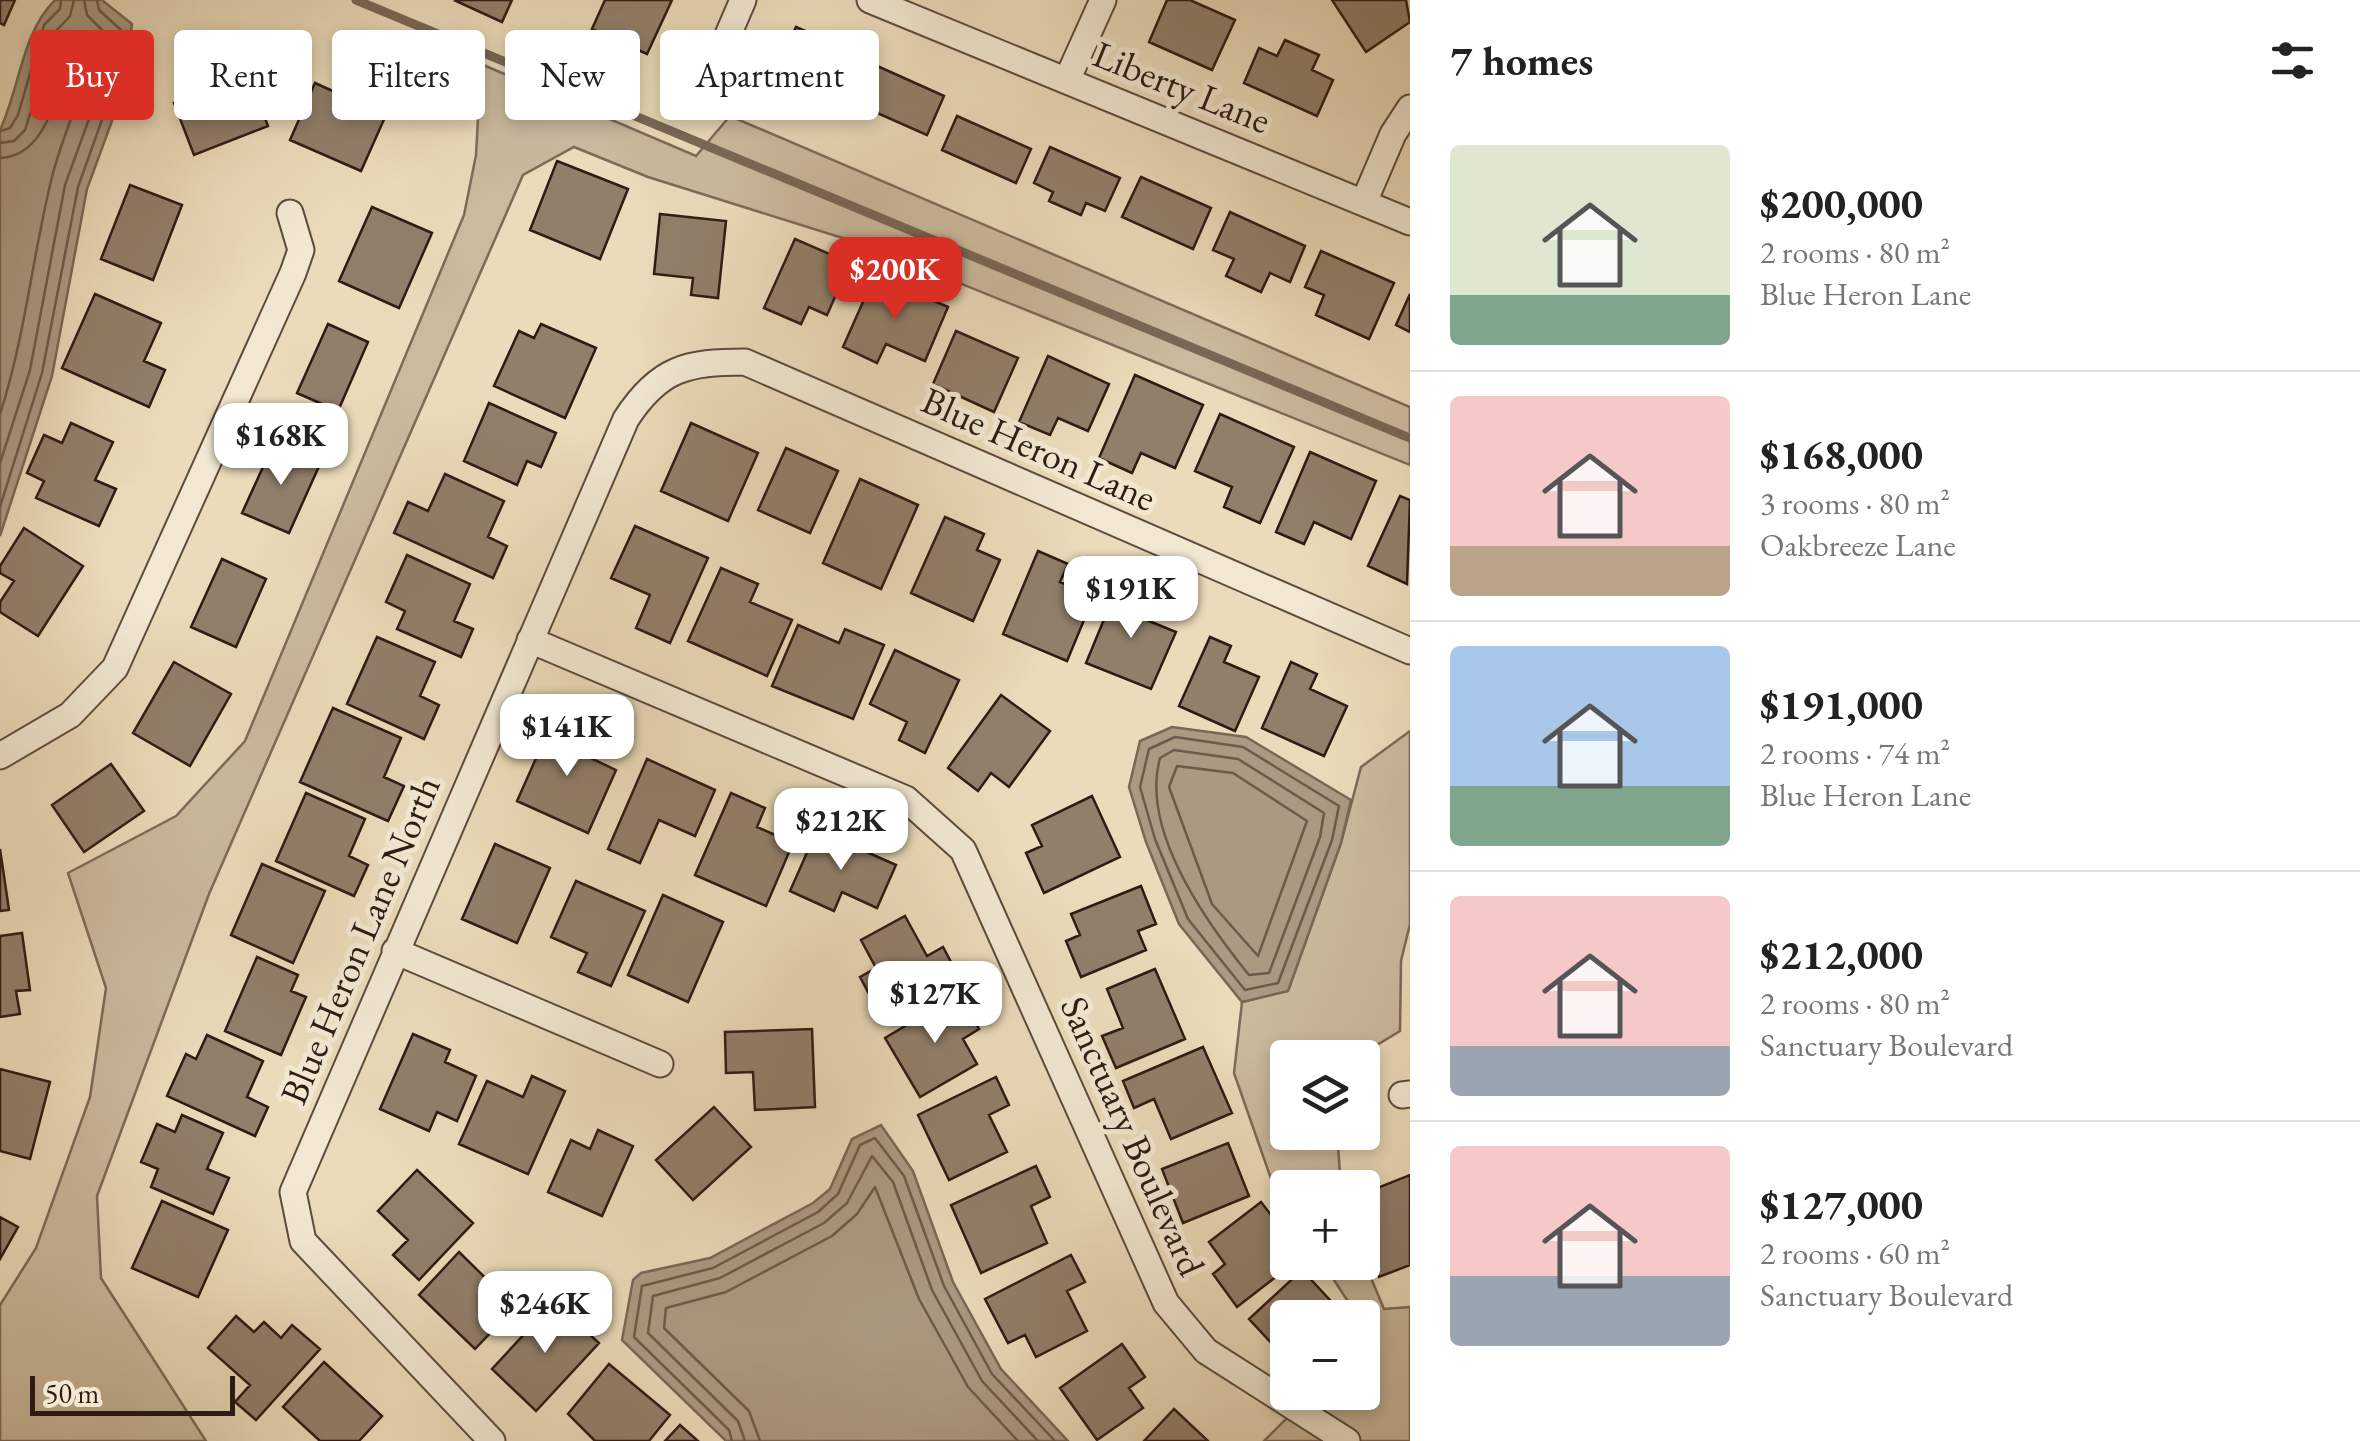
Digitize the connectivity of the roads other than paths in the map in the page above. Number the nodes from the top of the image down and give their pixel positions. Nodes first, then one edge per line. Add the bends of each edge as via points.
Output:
1 (743, 0) edge
2 (870, 0) edge
3 (1103, 0) edge
4 (730, 30) edge
5 (1067, 80) junction
6 (1410, 108) edge
7 (1364, 202) junction
8 (290, 213) dead end
9 (1410, 222) edge
10 (688, 368) joint
11 (530, 640) junction
12 (1410, 652) edge
13 (0, 756) edge
14 (394, 952) junction
15 (660, 1064) dead end
16 (492, 1441) edge
17 (1347, 1441) edge

1 - 4 street
2 - 5 street, Liberty Lane
3 - 5 street
5 - 7 street, Liberty Lane
6 - 7 street
7 - 9 street, Liberty Lane
8 - 13 street via 301,250 293,274 116,668 70,715
10 - 11 street, Blue Heron Lane North via 644,391 626,419
10 - 12 street, Blue Heron Lane via 745,362
11 - 14 street, Blue Heron Lane North
11 - 17 street, Sanctuary Boulevard via 906,799 939,825 963,850 994,912 1166,1303 1206,1351
14 - 15 street
14 - 16 street, Blue Heron Lane North via 294,1192 302,1241

